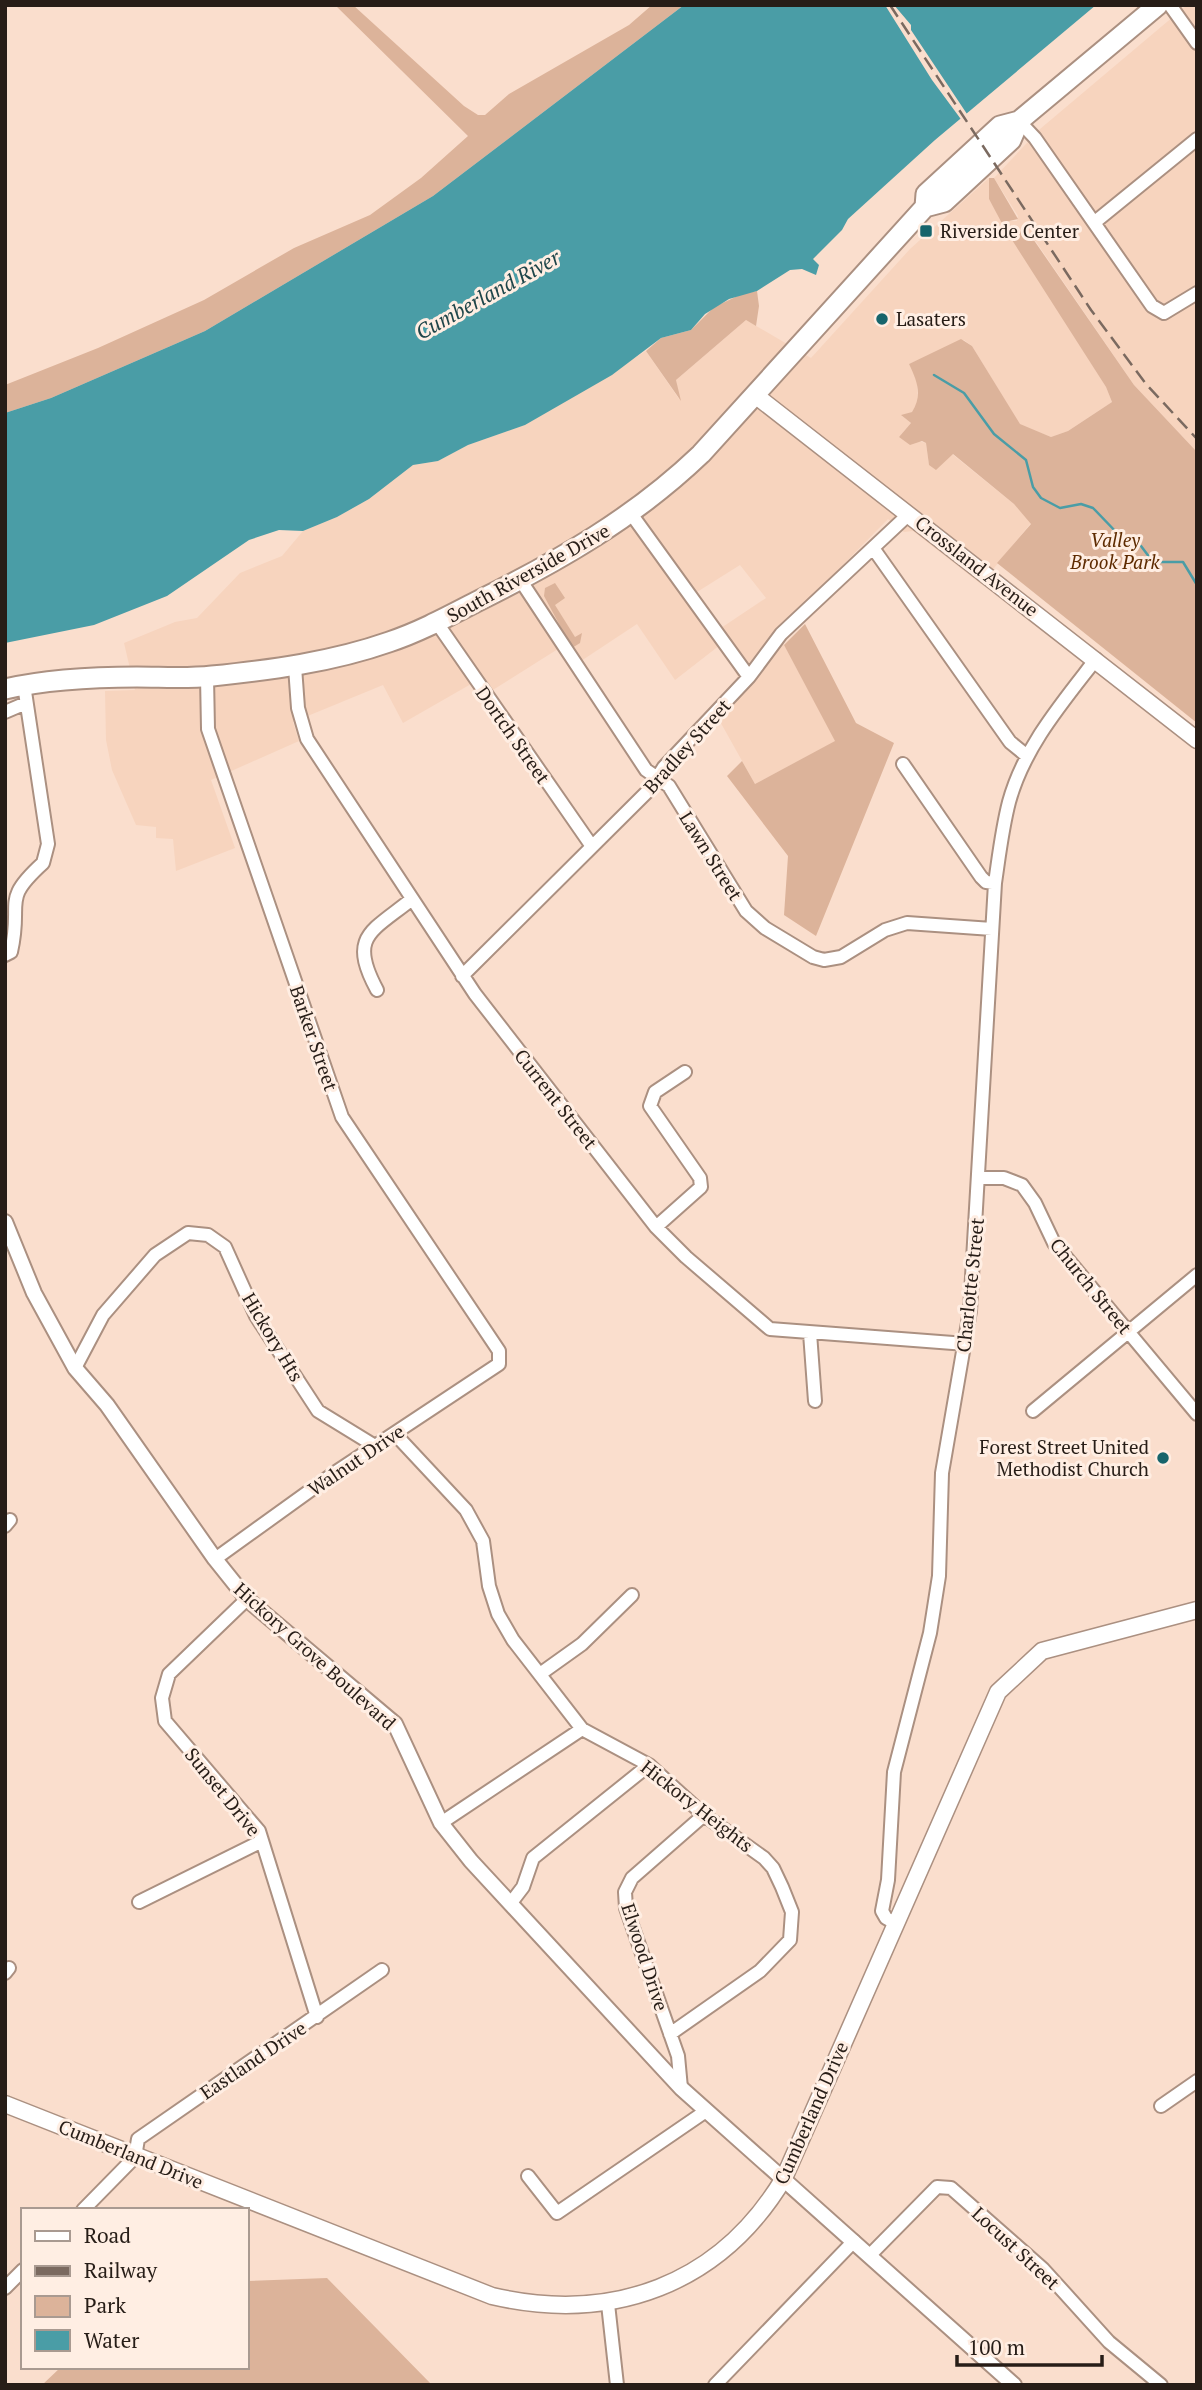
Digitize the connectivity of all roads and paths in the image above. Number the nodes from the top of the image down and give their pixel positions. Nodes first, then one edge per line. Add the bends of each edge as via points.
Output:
1 (1158, 5) edge
2 (1170, 5) edge
3 (1197, 43) edge
4 (1019, 121) junction
5 (1197, 139) edge
6 (1095, 222) junction
7 (1197, 293) edge
8 (755, 395) junction
9 (632, 514) junction
10 (909, 514) junction
11 (873, 548) junction
12 (521, 581) junction
13 (436, 623) junction
14 (1096, 659) junction
15 (295, 667) junction
16 (207, 677) junction
17 (748, 677) junction
18 (18, 692) edge
19 (5, 712) edge
20 (1197, 740) edge
21 (1027, 756) junction
22 (903, 764) dead end
23 (657, 778) junction
24 (591, 845) junction
25 (995, 883) junction
26 (412, 899) junction
27 (992, 929) junction
28 (5, 955) edge
29 (463, 976) junction
30 (377, 990) dead end
31 (685, 1072) dead end
32 (980, 1178) junction
33 (5, 1222) edge
34 (656, 1227) junction
35 (1197, 1275) edge
36 (1128, 1332) junction
37 (810, 1333) junction
38 (966, 1344) junction
39 (499, 1364) joint
40 (75, 1368) junction
41 (815, 1401) dead end
42 (1033, 1411) dead end
43 (1197, 1414) edge
44 (395, 1434) junction
45 (375, 1446) junction
46 (215, 1559) junction
47 (632, 1595) dead end
48 (247, 1599) junction
49 (1197, 1610) edge
50 (540, 1674) junction
51 (582, 1729) junction
52 (649, 1765) junction
53 (704, 1815) junction
54 (441, 1823) junction
55 (262, 1841) junction
56 (139, 1902) dead end
57 (510, 1904) junction
58 (895, 1923) junction
59 (382, 1970) dead end
60 (317, 2017) junction
61 (670, 2034) junction
62 (1197, 2081) edge
63 (681, 2088) junction
64 (5, 2104) edge
65 (1161, 2106) dead end
66 (706, 2111) junction
67 (135, 2157) junction
68 (528, 2176) dead end
69 (784, 2178) junction
70 (85, 2208) edge
71 (854, 2241) junction
72 (869, 2256) junction
73 (21, 2272) edge
74 (5, 2288) edge
75 (608, 2304) junction
76 (617, 2385) edge
77 (715, 2385) edge
78 (1014, 2385) edge
79 (1161, 2385) edge

1 - 4 highway, South Riverside Drive
2 - 3 street
4 - 6 street
4 - 8 highway, South Riverside Drive via 1011,140 939,205 925,207
5 - 6 street
6 - 7 street via 1152,306 1164,313
8 - 9 highway, South Riverside Drive via 701,454
8 - 10 main road, Crossland Avenue
9 - 12 highway, South Riverside Drive
9 - 17 street
10 - 11 street, Bradley Street
10 - 14 main road, Crossland Avenue
11 - 17 street, Bradley Street via 781,634
11 - 21 street via 1010,742
12 - 13 highway, South Riverside Drive
12 - 23 street, Lawn Street via 646,770
13 - 15 highway, South Riverside Drive via 388,643
13 - 24 street, Dortch Street
14 - 20 main road, Crossland Avenue
14 - 21 street, Charlotte Street
15 - 16 highway, South Riverside Drive
15 - 26 street, Current Street via 298,708 307,739
16 - 18 highway, South Riverside Drive via 95,678
16 - 39 street, Barker Street via 208,729 342,1117 499,1351
17 - 23 street, Bradley Street
18 - 19 street
18 - 28 street via 48,844 43,863 12,883 7,894 13,941 11,952
21 - 25 street, Charlotte Street via 1009,802
22 - 25 street via 981,877
23 - 24 street, Bradley Street
23 - 27 street, Lawn Street via 668,786 746,911 813,957 841,957 907,923
24 - 29 street, Bradley Street
25 - 27 street, Charlotte Street
26 - 29 street, Current Street
26 - 30 street via 373,930 363,946 365,964
27 - 32 street, Charlotte Street
29 - 34 street, Current Street
31 - 34 street via 654,1092 650,1106 700,1178 701,1187
32 - 36 street, Church Street via 1004,1178 1021,1185 1054,1243
32 - 38 street, Charlotte Street
33 - 40 street, Hickory Grove Boulevard via 34,1293
34 - 37 street, Current Street via 764,1325
35 - 36 street
36 - 42 street
36 - 43 street, Church Street
37 - 38 street, Current Street
37 - 41 street
38 - 58 street, Charlotte Street via 944,1460 939,1576 930,1633 894,1772 883,1911
39 - 44 street, Walnut Drive
40 - 45 street, Hickory Hts via 103,1315 155,1255 188,1233 208,1235 225,1247 256,1316 318,1410
40 - 46 street, Hickory Grove Boulevard via 107,1405
44 - 45 street, Walnut Drive
44 - 50 street, Hickory Heights via 466,1510 483,1541 498,1614
45 - 46 street, Walnut Drive
46 - 48 street, Hickory Grove Boulevard
47 - 50 street via 582,1644
48 - 54 street, Hickory Grove Boulevard via 395,1724
48 - 55 street, Sunset Drive via 169,1674 162,1698 165,1721 259,1831
49 - 58 main road, Cumberland Drive via 1042,1651 998,1692
50 - 51 street, Hickory Heights
51 - 52 street, Hickory Heights
51 - 54 street
52 - 53 street, Hickory Heights
52 - 57 street via 533,1858 523,1887
53 - 61 street, Elwood Drive via 632,1878 625,1892 626,1908
53 - 61 street, Hickory Heights via 773,1868 792,1912 790,1940 760,1971
54 - 57 street, Hickory Grove Boulevard
55 - 56 street
55 - 60 street, Sunset Drive
57 - 63 street, Hickory Grove Boulevard
58 - 69 main road, Cumberland Drive
59 - 60 street, Eastland Drive
60 - 67 street, Eastland Drive via 138,2139
61 - 63 street, Elwood Drive
62 - 65 street
63 - 66 street, Hickory Grove Boulevard
64 - 67 main road, Cumberland Drive
66 - 68 street via 557,2213
66 - 69 street, Hickory Grove Boulevard
67 - 70 street, Eastland Drive
67 - 75 main road, Cumberland Drive via 492,2296 553,2306
69 - 71 street, Hickory Grove Boulevard
69 - 75 main road, Cumberland Drive via 753,2221 705,2262 664,2286
71 - 72 street, Hickory Grove Boulevard
71 - 77 street
72 - 78 street, Hickory Grove Boulevard
72 - 79 street, Locust Street via 937,2187 951,2188 1043,2269 1109,2342
73 - 74 street
75 - 76 street

